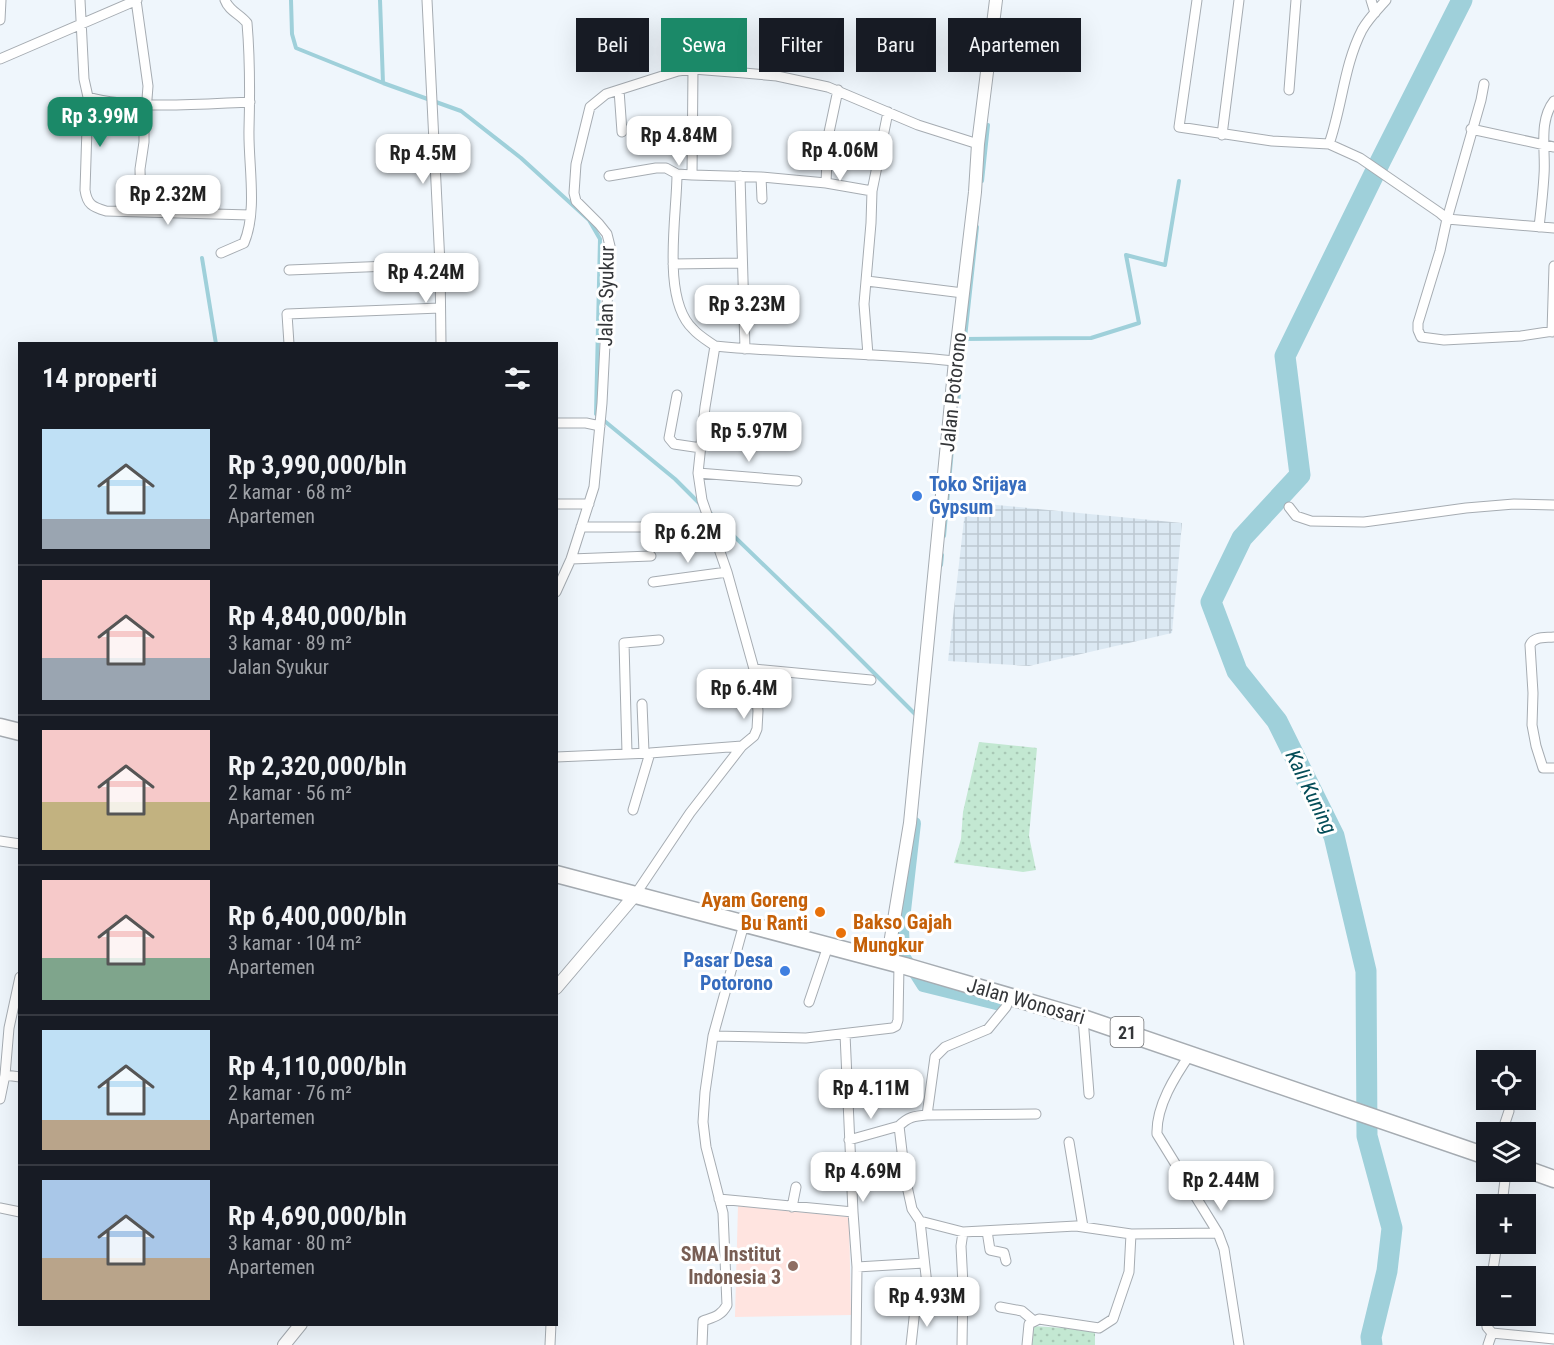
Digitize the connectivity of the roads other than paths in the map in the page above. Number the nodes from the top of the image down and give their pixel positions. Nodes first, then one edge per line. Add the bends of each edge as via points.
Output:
1 (1, 0) edge
2 (80, 0) edge
3 (136, 0) edge
4 (225, 0) edge
5 (427, 0) edge
6 (996, 0) edge
7 (1197, 0) edge
8 (1239, 0) edge
9 (1296, 0) edge
10 (1371, 0) edge
11 (1386, 0) edge
12 (1375, 14) junction
13 (0, 20) edge
14 (81, 23) junction
15 (0, 58) edge
16 (675, 72) edge
17 (693, 72) edge
18 (729, 72) edge
19 (1484, 84) dead end
20 (619, 90) junction
21 (838, 90) junction
22 (1289, 90) dead end
23 (88, 97) junction
24 (1554, 101) edge
25 (250, 102) junction
26 (144, 104) junction
27 (888, 112) junction
28 (1472, 129) junction
29 (622, 132) dead end
30 (1222, 135) junction
31 (978, 144) junction
32 (1329, 144) junction
33 (1549, 146) edge
34 (677, 174) junction
35 (692, 175) junction
36 (609, 176) dead end
37 (740, 176) junction
38 (760, 177) junction
39 (826, 183) junction
40 (872, 191) junction
41 (762, 199) dead end
42 (141, 211) junction
43 (250, 215) junction
44 (1447, 219) junction
45 (1539, 227) junction
46 (1554, 228) edge
47 (221, 253) dead end
48 (742, 263) junction
49 (440, 264) junction
50 (673, 264) junction
51 (1554, 266) edge
52 (289, 270) dead end
53 (867, 281) junction
54 (963, 293) junction
55 (440, 308) junction
56 (1553, 332) edge
57 (289, 342) edge
58 (441, 342) edge
59 (715, 346) junction
60 (745, 349) junction
61 (868, 355) junction
62 (955, 361) junction
63 (677, 395) dead end
64 (558, 423) edge
65 (600, 424) junction
66 (701, 448) junction
67 (698, 472) junction
68 (797, 481) dead end
69 (558, 504) edge
70 (589, 504) junction
71 (1554, 505) edge
72 (1289, 507) dead end
73 (708, 518) junction
74 (581, 527) junction
75 (651, 556) dead end
76 (571, 559) junction
77 (726, 572) junction
78 (561, 576) edge
79 (653, 582) dead end
80 (1554, 637) edge
81 (659, 640) dead end
82 (754, 669) junction
83 (871, 680) dead end
84 (642, 704) dead end
85 (0, 727) edge
86 (18, 732) edge
87 (742, 746) junction
88 (627, 753) junction
89 (647, 753) junction
90 (558, 757) edge
91 (1554, 768) edge
92 (633, 810) dead end
93 (0, 840) edge
94 (18, 844) edge
95 (558, 875) edge
96 (635, 895) junction
97 (744, 924) junction
98 (828, 946) junction
99 (903, 966) junction
100 (18, 986) edge
101 (558, 986) edge
102 (1011, 996) junction
103 (809, 1002) dead end
104 (1083, 1018) junction
105 (9, 1028) junction
106 (18, 1030) edge
107 (845, 1034) junction
108 (712, 1036) junction
109 (1191, 1053) junction
110 (5, 1075) junction
111 (18, 1077) edge
112 (1089, 1094) dead end
113 (0, 1099) edge
114 (1509, 1111) dead end
115 (1036, 1113) dead end
116 (927, 1116) junction
117 (1505, 1122) edge
118 (899, 1126) junction
119 (849, 1140) junction
120 (1069, 1142) dead end
121 (1476, 1153) edge
122 (1536, 1173) edge
123 (1554, 1179) edge
124 (796, 1187) dead end
125 (719, 1199) junction
126 (792, 1207) junction
127 (0, 1208) edge
128 (18, 1212) edge
129 (853, 1212) junction
130 (920, 1221) junction
131 (1083, 1227) junction
132 (987, 1230) junction
133 (963, 1233) junction
134 (1218, 1233) junction
135 (1131, 1234) junction
136 (1006, 1261) dead end
137 (924, 1263) junction
138 (857, 1267) junction
139 (1000, 1307) dead end
140 (1034, 1322) junction
141 (299, 1326) edge
142 (551, 1326) edge
143 (1487, 1326) edge
144 (1492, 1333) junction
145 (1554, 1339) edge
146 (1521, 1341) edge
147 (284, 1345) edge
148 (550, 1345) edge
149 (702, 1345) edge
150 (856, 1345) edge
151 (911, 1345) edge
152 (962, 1345) edge
153 (1027, 1345) edge
154 (1239, 1345) edge
155 (1488, 1345) edge

1 - 13 street
2 - 14 street
3 - 14 street
3 - 26 street via 148,87
4 - 25 street via 247,23
5 - 49 street
6 - 31 street, Jalan Potorono
7 - 30 street via 1179,127
8 - 30 street
9 - 22 street
10 - 12 street
11 - 12 street
12 - 32 street via 1363,28 1352,58
14 - 15 street
14 - 23 street
16 - 20 street, Jalan Syukur
17 - 35 street
18 - 21 street, Jalan Syukur via 777,76
19 - 28 street
20 - 29 street
20 - 65 street, Jalan Syukur via 606,94 590,108 573,185 576,201 607,234 610,246
21 - 27 street, Jalan Syukur
21 - 39 street via 828,137
23 - 26 street
23 - 42 street via 87,201 106,211
24 - 33 street via 1546,115
25 - 26 street
25 - 43 street
26 - 42 street
27 - 31 street, Jalan Syukur
27 - 40 street
28 - 33 street
28 - 44 street
30 - 32 street
31 - 54 street, Jalan Potorono
32 - 44 street via 1364,161
33 - 45 street
34 - 35 street
34 - 36 street via 656,168
34 - 50 street
35 - 37 street
37 - 38 street
37 - 48 street
38 - 39 street
38 - 41 street
39 - 40 street
40 - 53 street
42 - 43 street
43 - 47 street via 250,230 244,243
44 - 45 street
44 - 56 street via 1418,323 1421,337 1444,340
45 - 46 street
48 - 50 street
48 - 60 street
49 - 52 street
49 - 55 street
50 - 59 street via 684,316 692,329
51 - 56 street
53 - 54 street
53 - 61 street via 864,304
54 - 62 street, Jalan Potorono
55 - 57 street via 287,314
55 - 58 street
59 - 60 street
59 - 66 street
60 - 61 street
61 - 62 street
62 - 99 street, Jalan Potorono via 910,823
63 - 66 street via 669,438 674,444
64 - 65 street
65 - 70 street
66 - 67 street
67 - 68 street
67 - 73 street
69 - 70 street
70 - 74 street
71 - 72 street via 1466,508 1364,522 1311,521 1296,516
73 - 74 street via 649,527
73 - 77 street
74 - 76 street
75 - 76 street
76 - 78 street
77 - 79 street
77 - 82 street
80 - 91 street via 1537,638 1530,645 1536,746 1544,768
81 - 88 street via 624,643
82 - 83 street
82 - 87 street via 757,729
84 - 89 street
85 - 86 highway
87 - 89 street
87 - 96 street via 690,813
88 - 89 street
88 - 90 street
89 - 92 street
93 - 94 street
95 - 96 highway, Jalan Wonosari / 21
96 - 97 highway, Jalan Wonosari / 21
96 - 101 street
97 - 98 highway, Jalan Wonosari / 21
97 - 108 street
98 - 99 highway, Jalan Wonosari / 21
98 - 103 street
99 - 102 highway, Jalan Wonosari / 21
99 - 107 street via 896,1026
100 - 105 street
102 - 104 highway, Jalan Wonosari / 21
102 - 116 street via 988,1029 945,1047 935,1057
104 - 109 highway, Jalan Wonosari / 21
104 - 112 street
105 - 106 street
105 - 110 street
107 - 108 street via 806,1038
107 - 119 street
108 - 125 street via 703,1122
109 - 121 highway, Jalan Wonosari / 21
109 - 134 street via 1169,1088 1157,1134
110 - 111 street
110 - 113 street
114 - 117 street
115 - 116 street
116 - 118 street via 912,1116
118 - 119 street
118 - 130 street via 912,1209
119 - 129 street
120 - 131 street
122 - 123 highway
124 - 126 street
125 - 126 street
125 - 149 street via 727,1305 717,1317 703,1321
126 - 129 street
127 - 128 street
129 - 138 street
130 - 133 street
130 - 137 street
131 - 132 street
131 - 135 street
132 - 133 street
132 - 136 street via 990,1250 1004,1253
133 - 152 street
134 - 135 street
134 - 154 street
135 - 140 street via 1129,1272 1113,1319 1099,1328 1040,1319
137 - 138 street
137 - 151 street via 928,1294 915,1309
138 - 150 street
139 - 140 street via 1016,1309
140 - 153 street via 1029,1324
141 - 147 street
142 - 148 street
143 - 144 street
144 - 146 street
144 - 155 street
145 - 146 street

